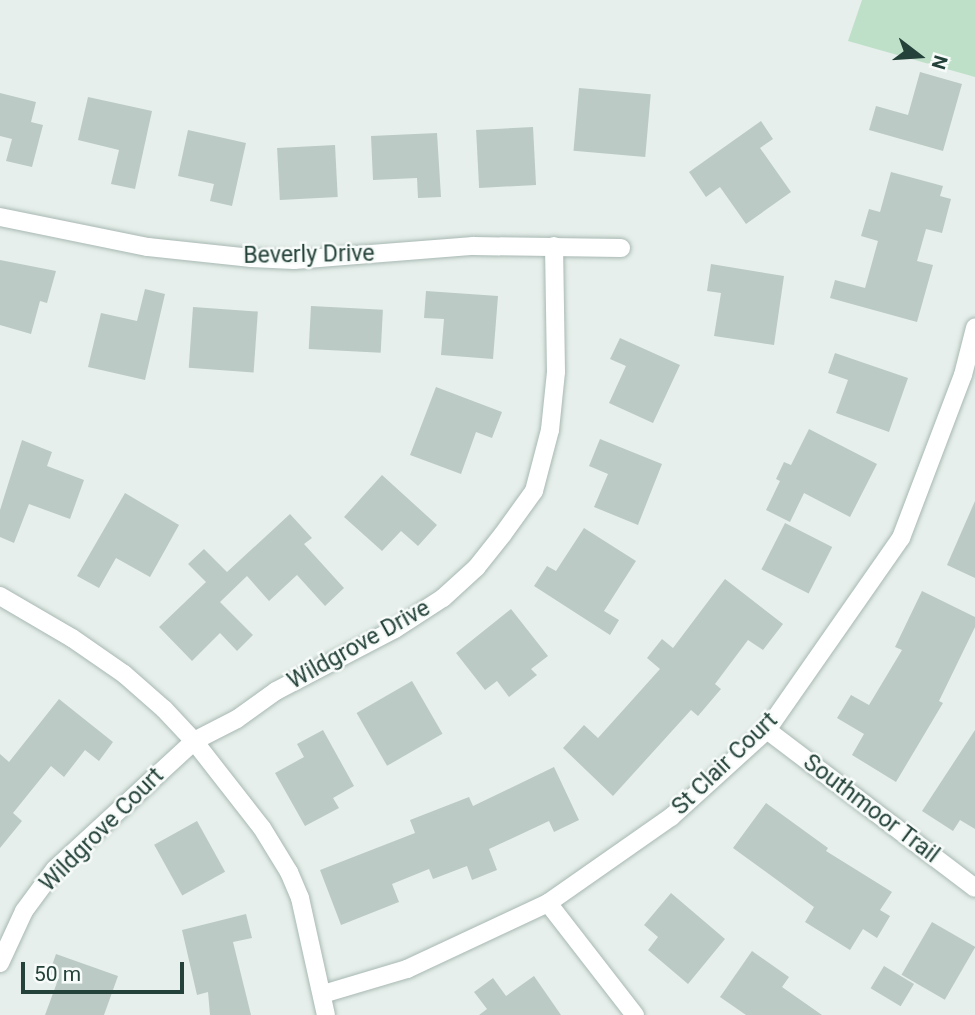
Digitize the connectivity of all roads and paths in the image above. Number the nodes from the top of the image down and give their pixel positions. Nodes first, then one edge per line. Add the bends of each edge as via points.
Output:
1 (0, 217) edge
2 (554, 246) junction
3 (621, 248) dead end
4 (975, 328) edge
5 (0, 596) edge
6 (767, 730) junction
7 (194, 741) junction
8 (975, 888) edge
9 (548, 904) junction
10 (0, 963) edge
11 (323, 994) junction
12 (326, 1015) edge
13 (635, 1015) edge

1 - 2 street, Beverly Drive via 148,247 251,258 294,260 473,246
2 - 3 street, Beverly Drive
2 - 7 street, Wildgrove Drive via 556,372 550,430 534,491 503,534 476,568 443,598
4 - 6 street, St Clair Court via 963,374 901,538
5 - 7 street via 124,674
6 - 8 street, Southmoor Trail
6 - 9 street, St Clair Court via 671,817
7 - 10 street, Wildgrove Court via 55,869 24,911
7 - 11 street via 262,828 289,872 300,898
9 - 11 street, St Clair Court via 407,969
9 - 13 street
11 - 12 street

